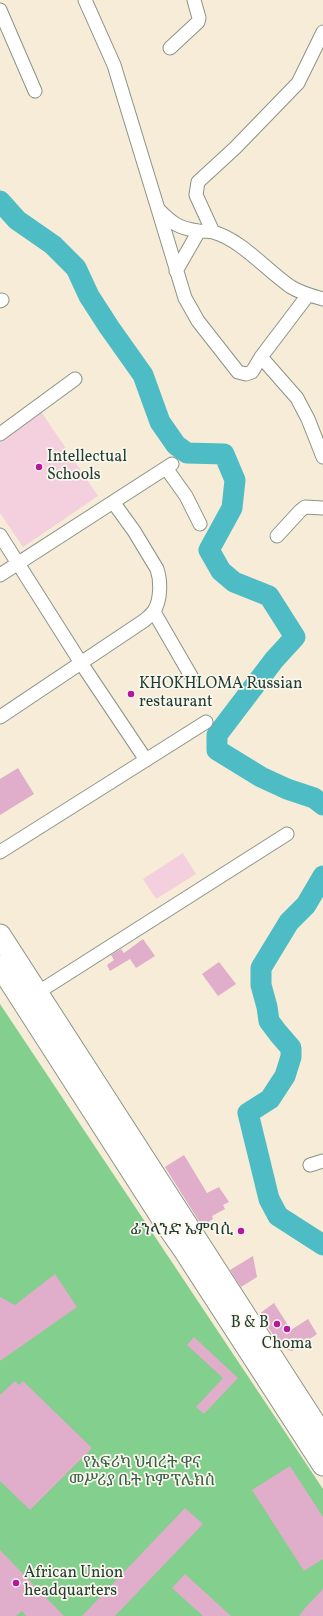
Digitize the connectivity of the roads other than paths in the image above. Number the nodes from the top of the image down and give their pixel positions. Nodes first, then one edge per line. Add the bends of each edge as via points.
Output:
1 (85, 0) edge
2 (194, 0) edge
3 (0, 10) edge
4 (323, 32) edge
5 (170, 48) dead end
6 (35, 91) dead end
7 (158, 210) junction
8 (199, 231) junction
9 (213, 232) junction
10 (176, 271) junction
11 (308, 295) junction
12 (323, 299) edge
13 (261, 357) junction
14 (75, 379) dead end
15 (0, 434) edge
16 (323, 457) edge
17 (113, 502) junction
18 (323, 508) edge
19 (200, 524) dead end
20 (0, 535) edge
21 (277, 536) dead end
22 (19, 564) junction
23 (0, 576) edge
24 (154, 612) junction
25 (81, 663) junction
26 (191, 676) dead end
27 (0, 717) edge
28 (206, 722) dead end
29 (146, 760) junction
30 (287, 834) dead end
31 (0, 852) edge
32 (0, 935) edge
33 (0, 966) edge
34 (27, 988) junction
35 (323, 1161) edge
36 (310, 1165) dead end
37 (323, 1436) edge
38 (323, 1465) edge

1 - 7 street via 114,65
2 - 5 street via 198,22
3 - 6 street
4 - 9 street via 298,83 236,148 198,182 196,195
7 - 8 street via 173,224
7 - 10 street
8 - 9 street
8 - 10 street
9 - 11 street via 243,248 292,287
10 - 13 street via 185,298 198,321 238,372 252,372
11 - 12 street
11 - 13 street
13 - 16 street via 297,398
14 - 15 street
17 - 19 street via 169,466
17 - 22 street
17 - 24 street via 134,531 159,574 158,603
18 - 21 street via 305,507
20 - 22 street
22 - 23 street
22 - 25 street
24 - 25 street
24 - 26 street
25 - 27 street
25 - 29 street
28 - 29 street
29 - 31 street
30 - 34 street
32 - 34 main road
33 - 34 main road
34 - 37 main road
34 - 38 main road via 163,1220
35 - 36 street

